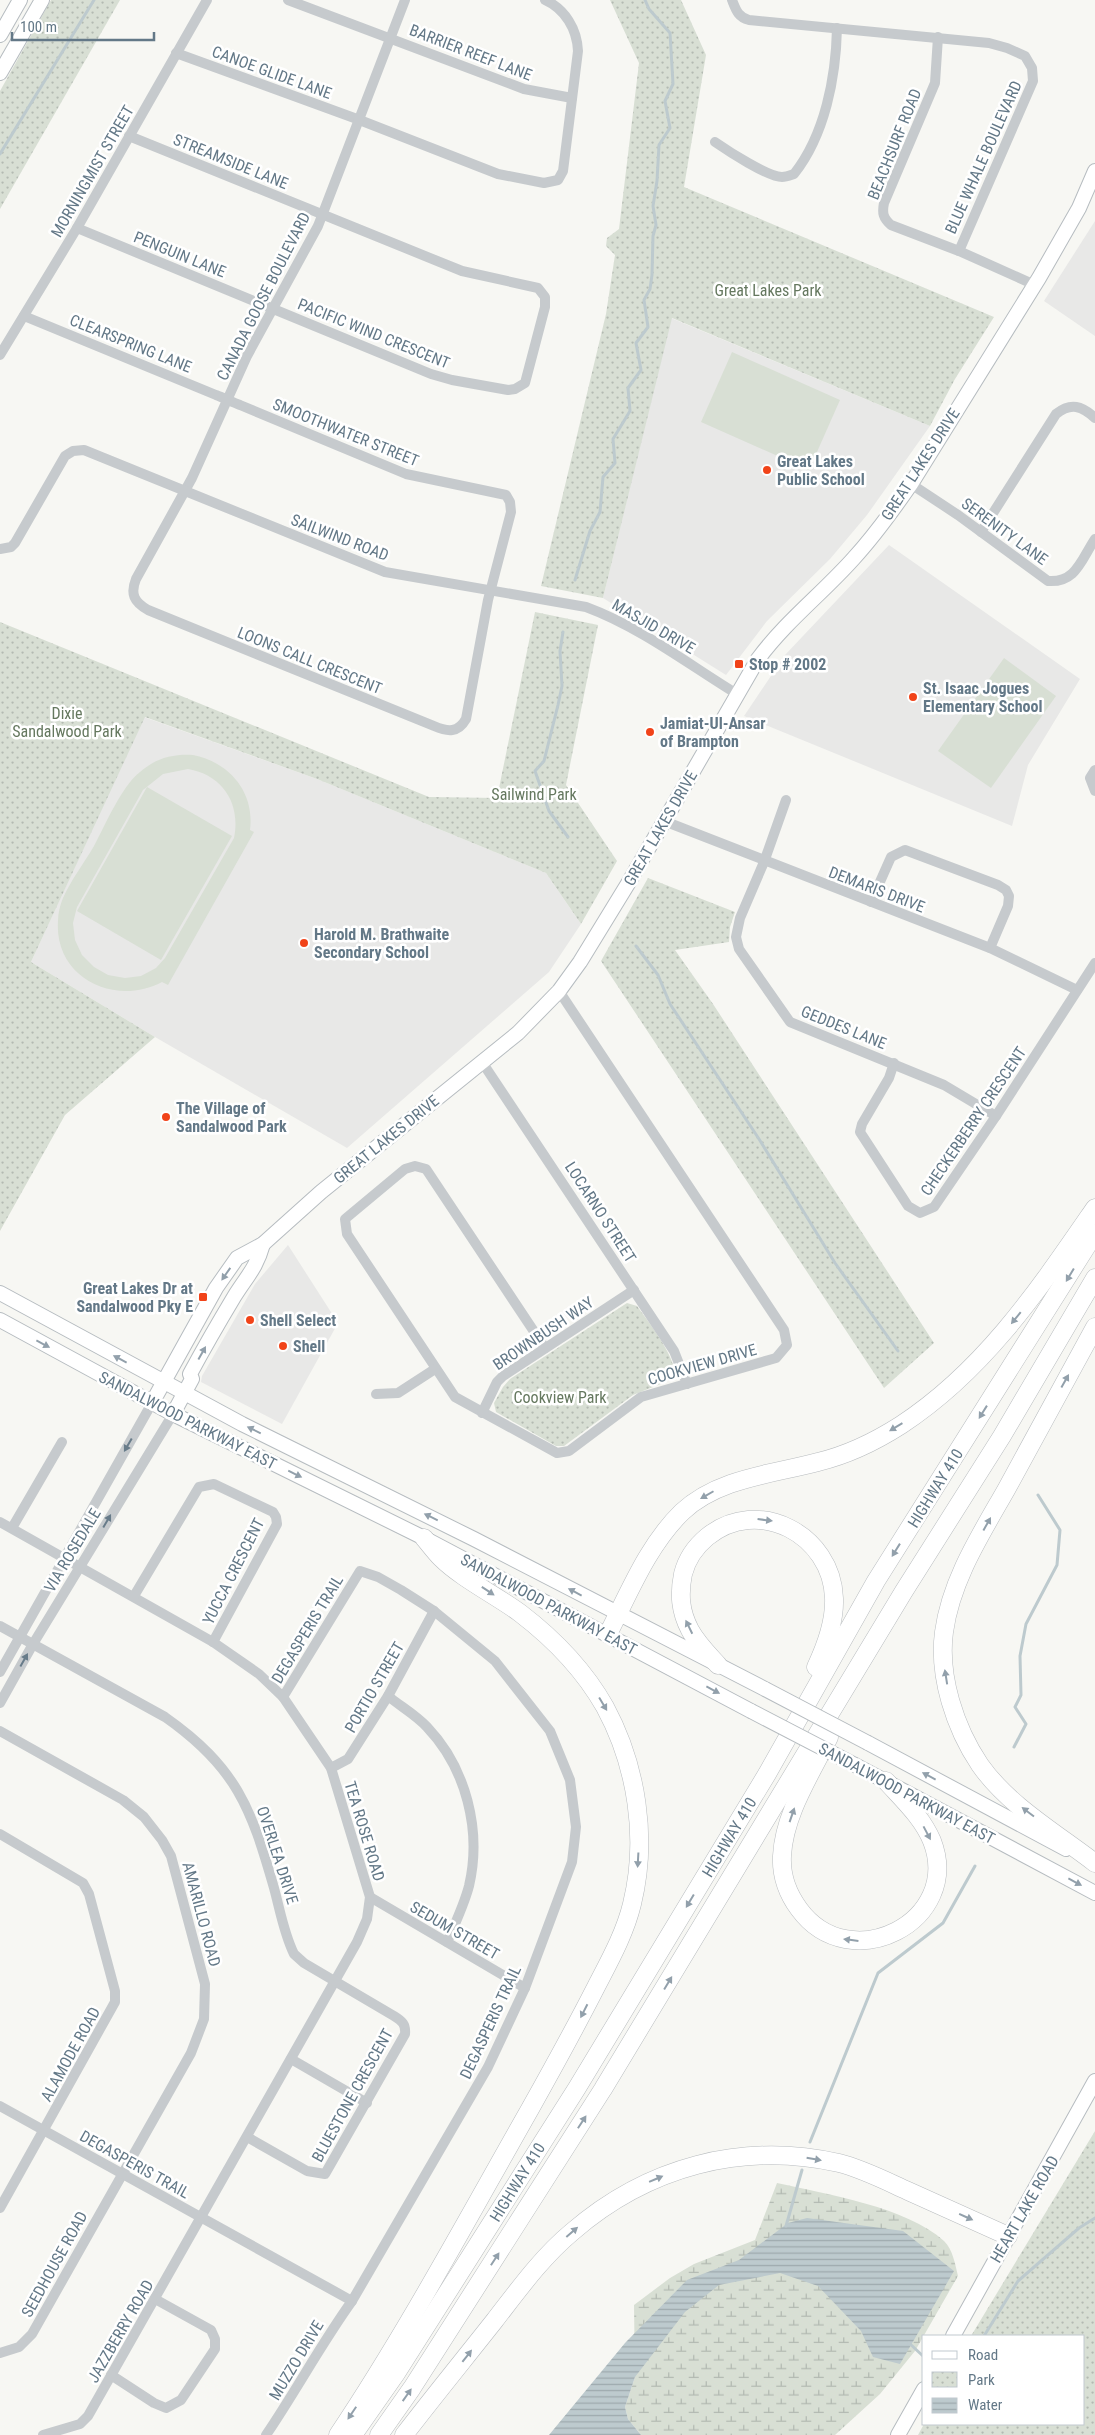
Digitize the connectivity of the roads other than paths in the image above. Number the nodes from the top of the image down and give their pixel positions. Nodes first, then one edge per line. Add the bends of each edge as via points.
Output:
1 (20, 0) edge
2 (42, 0) edge
3 (207, 0) edge
4 (288, 0) edge
5 (405, 0) edge
6 (545, 0) edge
7 (732, 0) edge
8 (837, 28) junction
9 (0, 35) edge
10 (390, 37) junction
11 (938, 37) junction
12 (176, 53) junction
13 (0, 72) edge
14 (572, 98) junction
15 (358, 119) junction
16 (129, 136) junction
17 (716, 142) dead end
18 (1095, 171) edge
19 (323, 213) junction
20 (77, 228) junction
21 (959, 251) junction
22 (1034, 285) junction
23 (273, 308) junction
24 (24, 316) junction
25 (0, 355) edge
26 (226, 399) junction
27 (1095, 418) edge
28 (911, 484) junction
29 (185, 492) junction
30 (981, 532) junction
31 (1095, 539) edge
32 (0, 549) edge
33 (490, 591) junction
34 (737, 694) junction
35 (1095, 770) edge
36 (1095, 791) edge
37 (786, 800) dead end
38 (664, 820) junction
39 (764, 862) junction
40 (871, 902) junction
41 (990, 948) junction
42 (1095, 963) edge
43 (1077, 990) junction
44 (559, 991) junction
45 (482, 1062) junction
46 (894, 1063) junction
47 (996, 1116) junction
48 (1095, 1208) edge
49 (1095, 1233) edge
50 (263, 1244) junction
51 (1095, 1278) edge
52 (634, 1290) junction
53 (0, 1293) edge
54 (0, 1320) edge
55 (1095, 1327) edge
56 (545, 1348) junction
57 (435, 1369) junction
58 (163, 1383) junction
59 (687, 1384) junction
60 (184, 1394) junction
61 (376, 1394) dead end
62 (152, 1403) junction
63 (482, 1413) junction
64 (173, 1414) junction
65 (62, 1442) dead end
66 (0, 1522) edge
67 (12, 1528) junction
68 (424, 1538) junction
69 (64, 1559) junction
70 (80, 1568) junction
71 (134, 1596) junction
72 (434, 1611) junction
73 (618, 1615) junction
74 (0, 1626) edge
75 (608, 1634) junction
76 (21, 1637) junction
77 (213, 1642) junction
78 (33, 1644) junction
79 (718, 1665) junction
80 (0, 1672) edge
81 (388, 1696) junction
82 (842, 1696) junction
83 (283, 1697) junction
84 (0, 1703) edge
85 (0, 1731) edge
86 (331, 1768) junction
87 (767, 1774) junction
88 (886, 1781) junction
89 (0, 1834) edge
90 (1095, 1864) edge
91 (1095, 1893) edge
92 (370, 1897) junction
93 (447, 1942) junction
94 (336, 1982) junction
95 (525, 1988) junction
96 (291, 2059) junction
97 (1095, 2081) edge
98 (367, 2103) junction
99 (0, 2106) edge
100 (44, 2130) junction
101 (247, 2137) junction
102 (122, 2174) junction
103 (0, 2208) edge
104 (202, 2218) junction
105 (1008, 2236) junction
106 (156, 2300) junction
107 (352, 2301) junction
108 (954, 2335) edge
109 (0, 2353) edge
110 (111, 2375) junction
111 (922, 2393) edge
112 (62, 2432) edge
113 (44, 2435) edge
114 (266, 2435) edge
115 (338, 2435) edge
116 (353, 2435) edge
117 (379, 2435) edge
118 (404, 2435) edge
119 (898, 2435) edge

1 - 9 main road
2 - 13 main road
3 - 12 street, MORNINGMIST STREET
4 - 10 street, BARRIER REEF LANE
5 - 10 street, CANADA GOOSE BOULEVARD
6 - 14 street via 566,15 578,41
7 - 8 street, BLUE WHALE BOULEVARD via 737,13 749,20
8 - 11 street, BLUE WHALE BOULEVARD
8 - 17 street via 830,94 808,152 794,174 783,177 767,172
10 - 14 street, BARRIER REEF LANE via 524,89
10 - 15 street, CANADA GOOSE BOULEVARD
11 - 21 street, BEACHSURF ROAD via 935,83 882,210 884,219 892,225
11 - 21 street, BLUE WHALE BOULEVARD via 1008,48 1025,56 1034,75
12 - 15 street, CANOE GLIDE LANE
12 - 16 street, MORNINGMIST STREET
14 - 15 street, CANOE GLIDE LANE via 563,171 558,180 550,183 486,170
15 - 19 street, CANADA GOOSE BOULEVARD
16 - 19 street, STREAMSIDE LANE
16 - 20 street, MORNINGMIST STREET
18 - 22 main road, GREAT LAKES DRIVE via 1079,208
19 - 23 street, CANADA GOOSE BOULEVARD
19 - 23 street, PACIFIC WIND CRESCENT via 468,273 538,288 545,298 545,307 525,382 508,390 442,377
20 - 23 street, PENGUIN LANE
20 - 24 street, MORNINGMIST STREET
21 - 22 street, BEACHSURF ROAD
22 - 28 main road, GREAT LAKES DRIVE
23 - 26 street, CANADA GOOSE BOULEVARD
24 - 25 street, MORNINGMIST STREET
24 - 26 street, CLEARSPRING LANE
26 - 29 street, CANADA GOOSE BOULEVARD
26 - 33 street, SMOOTHWATER STREET via 406,474 506,495 511,512
27 - 30 street via 1081,407 1072,406 1056,414
28 - 30 street, SERENITY LANE
28 - 34 main road, GREAT LAKES DRIVE via 853,559 771,641
29 - 32 street via 84,450 73,451 65,456 15,543
29 - 33 street, SAILWIND ROAD via 385,572
29 - 33 street, LOONS CALL CRESCENT via 133,585 134,598 139,604 444,730 458,729 466,719
30 - 31 street, SERENITY LANE via 1048,580 1062,582 1071,577
33 - 34 street, MASJID DRIVE via 586,607 604,614
34 - 38 main road, GREAT LAKES DRIVE
35 - 36 street via 1090,778
37 - 39 street, GEDDES LANE
38 - 39 street, DEMARIS DRIVE
38 - 44 main road, GREAT LAKES DRIVE via 613,908
39 - 40 street, DEMARIS DRIVE
39 - 46 street, GEDDES LANE via 737,927 740,949 790,1022
40 - 41 street, DEMARIS DRIVE
40 - 41 street via 891,858 905,850 998,885 1006,890 1009,901
41 - 43 street, DEMARIS DRIVE
42 - 43 street, CHECKERBERRY CRESCENT
43 - 47 street, CHECKERBERRY CRESCENT
44 - 45 main road, GREAT LAKES DRIVE via 526,1026
44 - 59 street, COOKVIEW DRIVE via 786,1334 787,1345 776,1358
45 - 50 main road, GREAT LAKES DRIVE via 321,1192
45 - 52 street, LOCARNO STREET
46 - 47 street, GEDDES LANE via 944,1085
46 - 47 street, CHECKERBERRY CRESCENT via 860,1132 914,1211 920,1213 934,1207
48 -> 73 highway via 1039,1290 996,1343 937,1400 861,1447 821,1462 735,1482 702,1498 683,1511 665,1532 641,1569
49 -> 87 highway, HIGHWAY 410 via 876,1580
50 -> 58 main road, GREAT LAKES DRIVE via 237,1258 216,1288
60 -> 50 main road, GREAT LAKES DRIVE via 192,1380 190,1374 234,1296 257,1264
51 - 82 highway, HIGHWAY 410
52 - 56 street, BROWNBUSH WAY
52 - 59 street, LOCARNO STREET via 674,1351
58 -> 53 main road, SANDALWOOD PARKWAY EAST
54 -> 62 main road, SANDALWOOD PARKWAY EAST
90 -> 55 highway via 1013,1800 980,1764 965,1738 946,1684 943,1646 946,1617 965,1566
56 - 57 street, COOKVIEW DRIVE via 430,1173 421,1167 410,1167 348,1215 345,1229
56 - 63 street, BROWNBUSH WAY via 497,1382
57 - 61 street via 398,1392
57 - 63 street, COOKVIEW DRIVE via 455,1397
58 - 60 main road, SANDALWOOD PARKWAY EAST
58 - 62 main road, GREAT LAKES DRIVE
59 - 63 street, COOKVIEW DRIVE via 641,1397 563,1453 557,1453
60 - 64 main road, GREAT LAKES DRIVE
73 -> 60 main road, SANDALWOOD PARKWAY EAST
62 - 64 main road, SANDALWOOD PARKWAY EAST
62 -> 69 street, VIA ROSEDALE
64 -> 68 main road, SANDALWOOD PARKWAY EAST
70 -> 64 street, VIA ROSEDALE
65 - 67 street
66 - 67 street, TEA ROSE ROAD
67 - 69 street, TEA ROSE ROAD
68 - 75 main road, SANDALWOOD PARKWAY EAST
68 -> 115 highway via 442,1560 552,1638 582,1672 604,1705 624,1747 632,1777 638,1808 638,1867 632,1904 620,1941 566,2045 367,2392
69 - 70 street, TEA ROSE ROAD
69 - 76 street, VIA ROSEDALE
70 - 71 street, TEA ROSE ROAD
70 - 78 street, VIA ROSEDALE
71 - 77 street, TEA ROSE ROAD
71 - 77 street, YUCCA CRESCENT via 202,1485 214,1484 273,1512 275,1528
72 - 81 street, PORTIO STREET
72 - 83 street, DEGASPERIS TRAIL via 378,1577 360,1571
72 - 95 street, DEGASPERIS TRAIL via 495,1661 550,1731 570,1780 576,1827 572,1862
73 - 75 highway
73 - 79 main road, SANDALWOOD PARKWAY EAST
74 - 76 street, OVERLEA DRIVE
75 -> 88 main road, SANDALWOOD PARKWAY EAST, bridge
76 - 78 street, OVERLEA DRIVE
76 - 80 street, VIA ROSEDALE
77 - 83 street, TEA ROSE ROAD via 259,1674
84 -> 78 street, VIA ROSEDALE
78 - 94 street, OVERLEA DRIVE via 165,1717 190,1734 224,1770 251,1814 294,1954
79 -> 87 highway via 695,1638 683,1614 681,1584 687,1561 701,1542 733,1522 760,1519 784,1525 806,1539 824,1562 833,1587 834,1608 824,1649 771,1751
90 -> 79 main road, SANDALWOOD PARKWAY EAST, bridge
81 - 86 street, PORTIO STREET via 348,1759
81 - 93 street via 426,1726 447,1751 462,1783 472,1822 474,1856 469,1886
88 -> 82 highway via 914,1811 931,1839 935,1860 932,1890 919,1913 896,1932 869,1941 839,1938 814,1925 793,1901 786,1886 782,1857 794,1808 840,1717
117 -> 82 highway, HIGHWAY 410 via 598,2097
83 - 86 street, TEA ROSE ROAD
85 - 102 street, AMARILLO ROAD via 123,1800 144,1817 170,1856 198,1956 206,1994 200,2032
86 - 92 street, TEA ROSE ROAD
87 -> 116 highway, HIGHWAY 410 via 577,2088 397,2372
88 -> 91 main road, SANDALWOOD PARKWAY EAST
89 - 100 street, ALAMODE ROAD via 83,1883 89,1894 115,1990 111,2013
92 - 93 street, SEDUM STREET
92 - 94 street, TEA ROSE ROAD via 367,1919
93 - 95 street, SEDUM STREET
94 - 96 street, TEA ROSE ROAD
94 - 98 street, BLUESTONE CRESCENT via 394,2016 406,2028
95 - 107 street, DEGASPERIS TRAIL via 488,2067
96 - 98 street
96 - 101 street, TEA ROSE ROAD
97 - 105 main road, HEART LAKE ROAD
98 - 101 street, BLUESTONE CRESCENT via 326,2174 307,2171
99 - 100 street, DEGASPERIS TRAIL
100 - 102 street, DEGASPERIS TRAIL
100 - 103 street, ALAMODE ROAD
101 - 104 street, TEA ROSE ROAD
102 - 104 street, DEGASPERIS TRAIL
102 - 109 street, SEEDHOUSE ROAD via 32,2334 19,2347
104 - 106 street, JAZZBERRY ROAD
104 - 107 street, DEGASPERIS TRAIL
105 - 108 main road, HEART LAKE ROAD
118 -> 105 highway via 550,2252 586,2220 613,2202 672,2172 751,2154 792,2155 840,2163
106 - 110 street, JAZZBERRY ROAD
106 - 110 street via 211,2330 215,2349 181,2400 166,2408
107 - 114 street, MUZZO DRIVE
110 - 112 street, JAZZBERRY ROAD via 88,2416 80,2424
111 - 119 main road
112 - 113 street, JAZZBERRY ROAD

